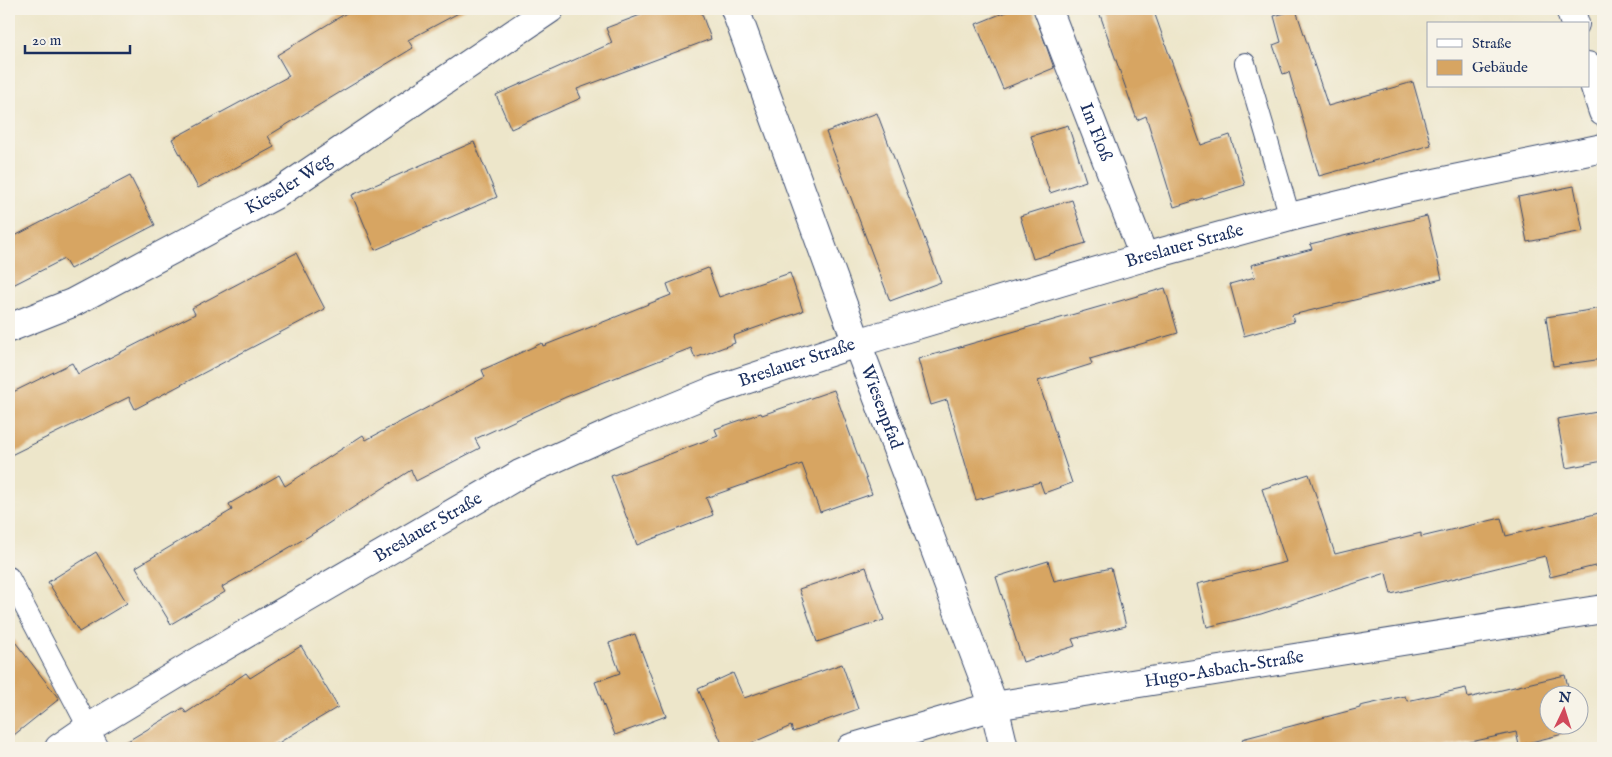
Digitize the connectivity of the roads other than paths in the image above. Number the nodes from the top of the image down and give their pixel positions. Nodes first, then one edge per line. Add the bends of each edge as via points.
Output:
1 (550, 9) edge
2 (735, 9) edge
3 (1048, 9) edge
4 (1570, 9) edge
5 (1574, 22) edge
6 (1245, 63) dead end
7 (1590, 72) edge
8 (1603, 112) edge
9 (1603, 148) edge
10 (1290, 217) junction
11 (1144, 257) junction
12 (9, 328) edge
13 (857, 343) junction
14 (9, 577) edge
15 (1603, 609) edge
16 (994, 706) junction
17 (94, 738) edge
18 (59, 748) edge
19 (852, 748) edge
20 (1004, 748) edge

1 - 12 street, Kieseler Weg via 277,194 72,303
2 - 13 street, Wiesenpfad
3 - 11 street, Im Floß
4 - 5 street
6 - 10 lane
7 - 8 street
9 - 10 street, Breslauer Straße
10 - 11 street, Breslauer Straße
11 - 13 street, Breslauer Straße
13 - 16 street, Wiesenpfad
13 - 17 street, Breslauer Straße via 715,390 520,474 199,660
14 - 17 lane
15 - 16 street, Hugo-Asbach-Straße
16 - 19 street, Hugo-Asbach-Straße
16 - 20 street, Wiesenpfad
17 - 18 street, Breslauer Straße

